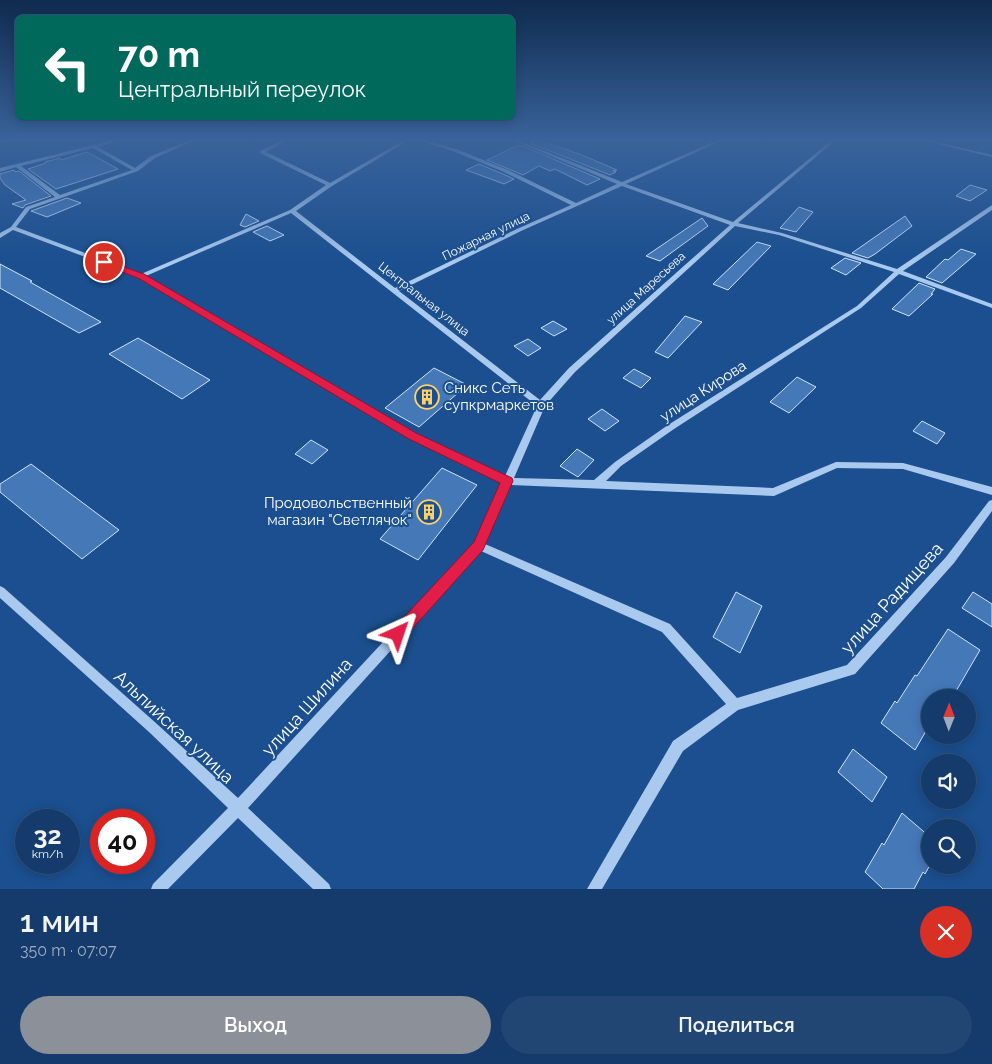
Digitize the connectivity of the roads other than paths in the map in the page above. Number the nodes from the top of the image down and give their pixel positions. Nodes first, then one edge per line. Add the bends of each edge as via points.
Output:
1 (37, 180) edge
2 (106, 180) edge
3 (321, 180) edge
4 (338, 180) edge
5 (526, 180) edge
6 (613, 180) edge
7 (629, 180) edge
8 (786, 180) edge
9 (621, 184) junction
10 (330, 185) junction
11 (59, 197) junction
12 (576, 205) junction
13 (992, 207) edge
14 (292, 211) junction
15 (734, 224) junction
16 (13, 228) junction
17 (0, 236) edge
18 (898, 271) junction
19 (141, 276) junction
20 (395, 291) junction
21 (992, 306) edge
22 (541, 405) junction
23 (507, 481) junction
24 (596, 484) junction
25 (992, 491) edge
26 (992, 504) edge
27 (479, 546) junction
28 (0, 591) edge
29 (736, 705) junction
30 (237, 810) junction
31 (158, 889) edge
32 (324, 889) edge
33 (594, 889) edge

1 - 11 street
2 - 11 street
3 - 10 street
4 - 10 street
5 - 12 street
6 - 9 street
7 - 9 street, Пожарная улица
8 - 15 street, улица Маресьева
9 - 12 street, Пожарная улица
9 - 15 street
10 - 14 street
11 - 16 street via 28,208
12 - 20 street, Пожарная улица
13 - 18 street, улица Кирова
14 - 19 street
14 - 20 street, Центральная улица
15 - 18 street via 780,234
15 - 22 street, улица Маресьева via 572,370
16 - 17 street
16 - 19 street
18 - 21 street
18 - 24 street, улица Кирова via 859,307 671,427 618,464
19 - 23 street via 412,436
20 - 22 street, Центральная улица
22 - 23 street, улица Маресьева
23 - 24 street
23 - 27 street, улица Шилина
24 - 25 street via 774,492 836,465 902,466
26 - 29 street, улица Радищева via 950,560 851,670
27 - 29 street via 666,628
27 - 30 street, улица Шилина
28 - 30 street, Альпийская улица via 153,728
29 - 33 street, улица Радищева via 678,746
30 - 31 street, улица Шилина
30 - 32 street, Альпийская улица

